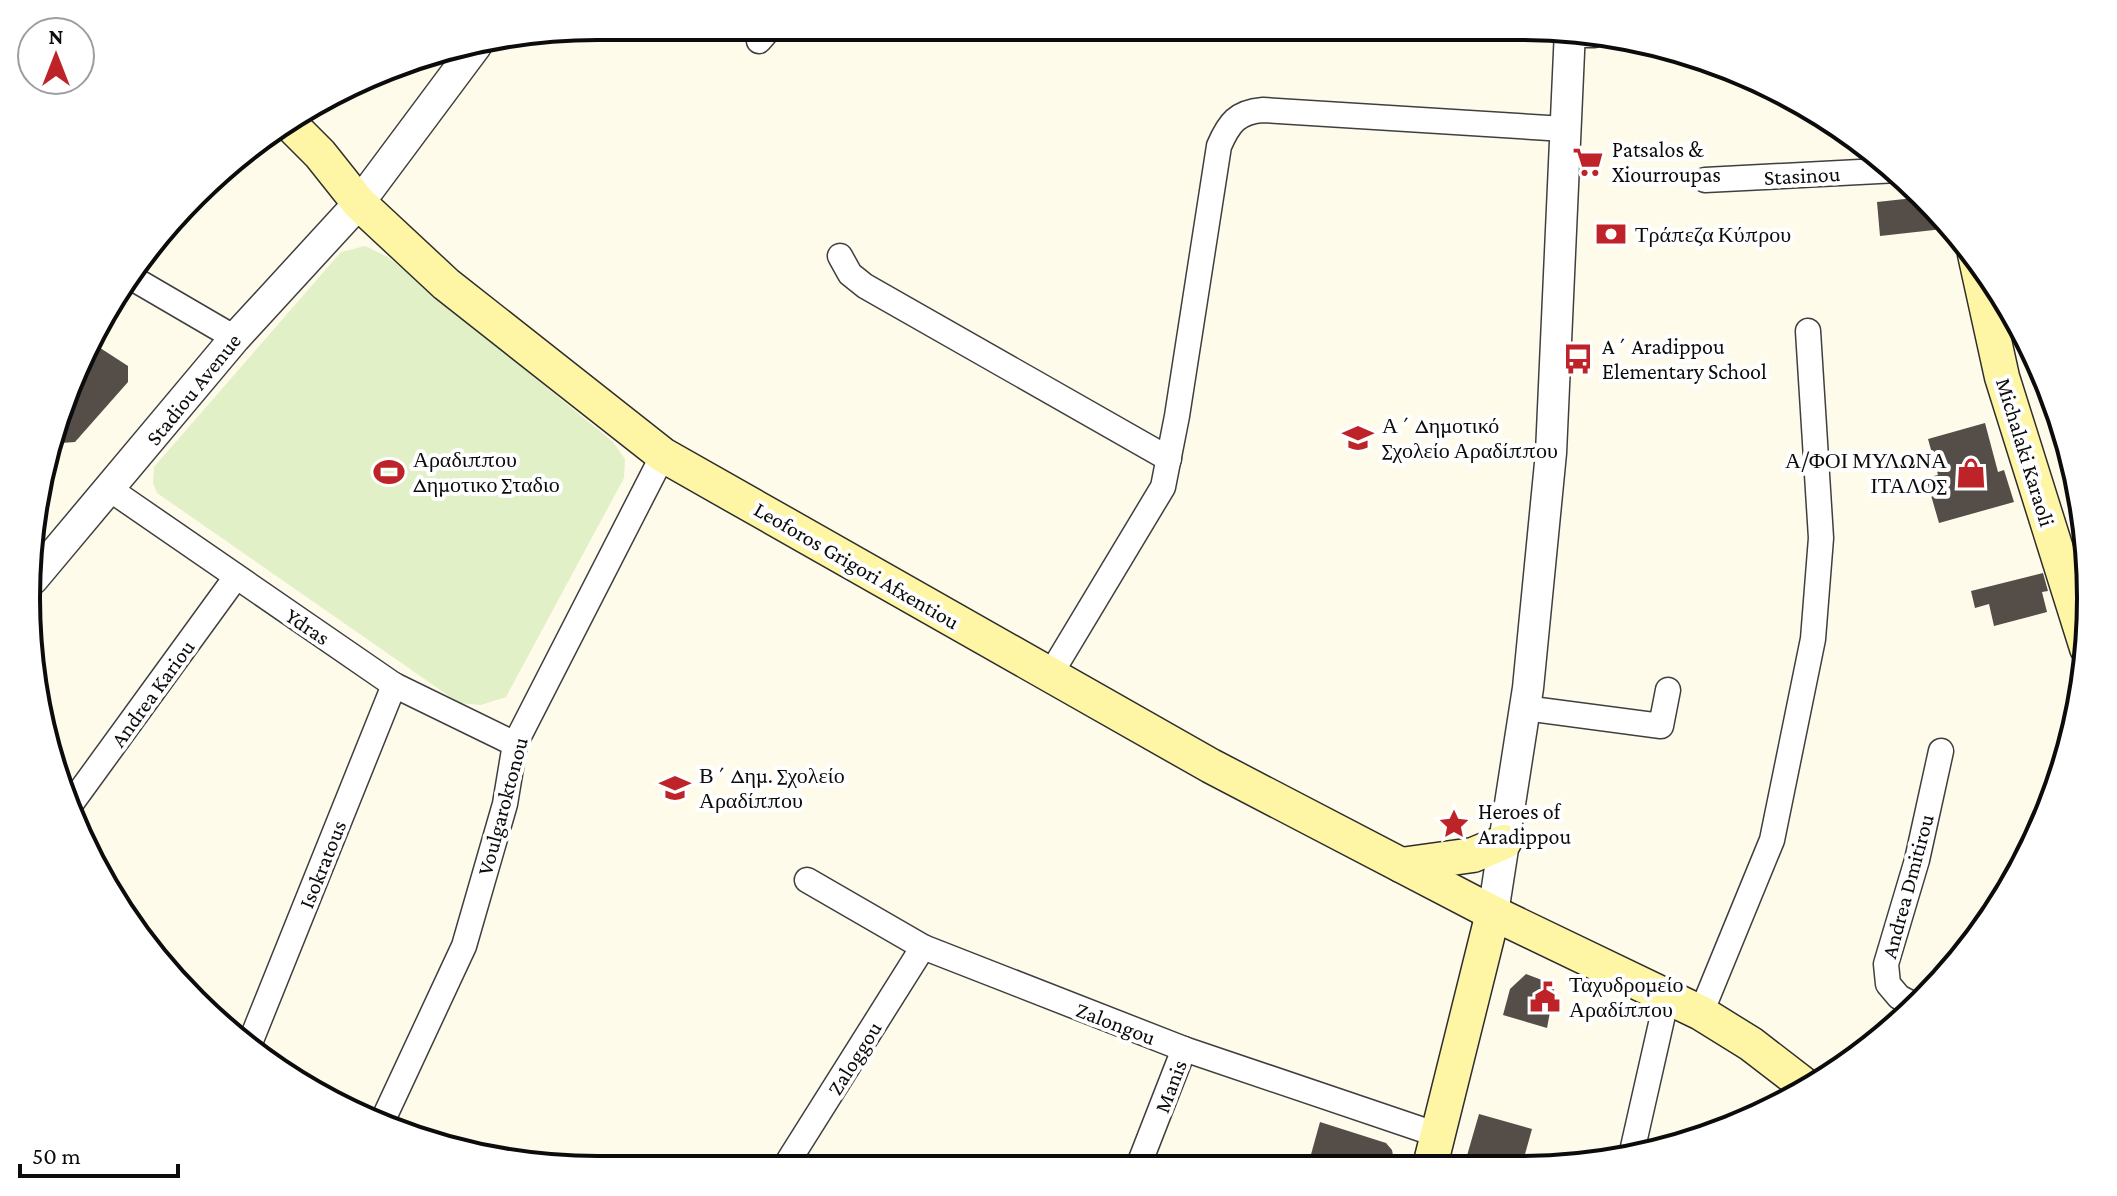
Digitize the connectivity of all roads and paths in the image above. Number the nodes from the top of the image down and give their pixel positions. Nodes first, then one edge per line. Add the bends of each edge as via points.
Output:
1 (1577, 43) edge
2 (469, 56) edge
3 (295, 129) edge
4 (1565, 129) junction
5 (1878, 171) edge
6 (1705, 180) dead end
7 (359, 203) junction
8 (840, 256) dead end
9 (138, 282) edge
10 (1982, 287) edge
11 (1808, 331) dead end
12 (235, 338) junction
13 (663, 455) junction
14 (1169, 459) junction
15 (111, 490) junction
16 (41, 570) edge
17 (236, 577) junction
18 (2077, 615) edge
19 (1050, 675) junction
20 (394, 685) junction
21 (1668, 690) dead end
22 (1524, 708) junction
23 (515, 744) junction
24 (1941, 751) dead end
25 (77, 796) edge
26 (1504, 842) junction
27 (1401, 865) junction
28 (807, 880) dead end
29 (1493, 913) junction
30 (923, 947) junction
31 (1667, 997) junction
32 (1906, 1001) edge
33 (1701, 1013) junction
34 (253, 1037) edge
35 (1184, 1049) junction
36 (1799, 1081) edge
37 (385, 1115) edge
38 (1634, 1144) edge
39 (1434, 1150) edge
40 (792, 1156) edge
41 (1142, 1156) edge

1 - 4 street
2 - 7 street, Stadiou Avenue
3 - 7 main road, Leoforos Grigori Afxentiou
4 - 14 street via 1263,110 1234,118 1219,146
4 - 22 street via 1551,453
5 - 6 street, Stasinou
7 - 12 street, Stadiou Avenue
7 - 13 main road, Leoforos Grigori Afxentiou via 446,284
8 - 14 street via 865,286
9 - 12 street
10 - 18 main road, Michalaki Karaoli via 2002,377
11 - 33 street via 1821,538 1813,639 1772,840
12 - 15 street, Stadiou Avenue
13 - 19 main road, Leoforos Grigori Afxentiou
13 - 23 street, Voulgaroktonou
14 - 19 street via 1163,487
15 - 16 street, Stadiou Avenue
15 - 17 street, Ydras
17 - 20 street, Ydras
17 - 25 street, Andrea Kariou
19 - 27 main road, Leoforos Grigori Afxentiou
20 - 23 street, Ydras
20 - 34 street, Isokratous
21 - 22 street via 1661,726
22 - 26 street
23 - 37 street, Voulgaroktonou via 505,804 464,946
24 - 32 street, Andrea Dmitirou via 1917,860 1886,964 1888,984
26 - 27 main road via 1473,855
26 - 29 street
27 - 29 main road, Leoforos Grigori Afxentiou
28 - 30 street, Zalongou
29 - 31 main road, Leoforos Grigori Afxentiou
29 - 39 main road
30 - 35 street, Zalongou
30 - 40 street, Zaloggou
31 - 33 main road, Leoforos Grigori Afxentiou
31 - 38 street
33 - 36 main road, Leoforos Grigori Afxentiou
35 - 39 street, Zalongou
35 - 41 street, Manis

